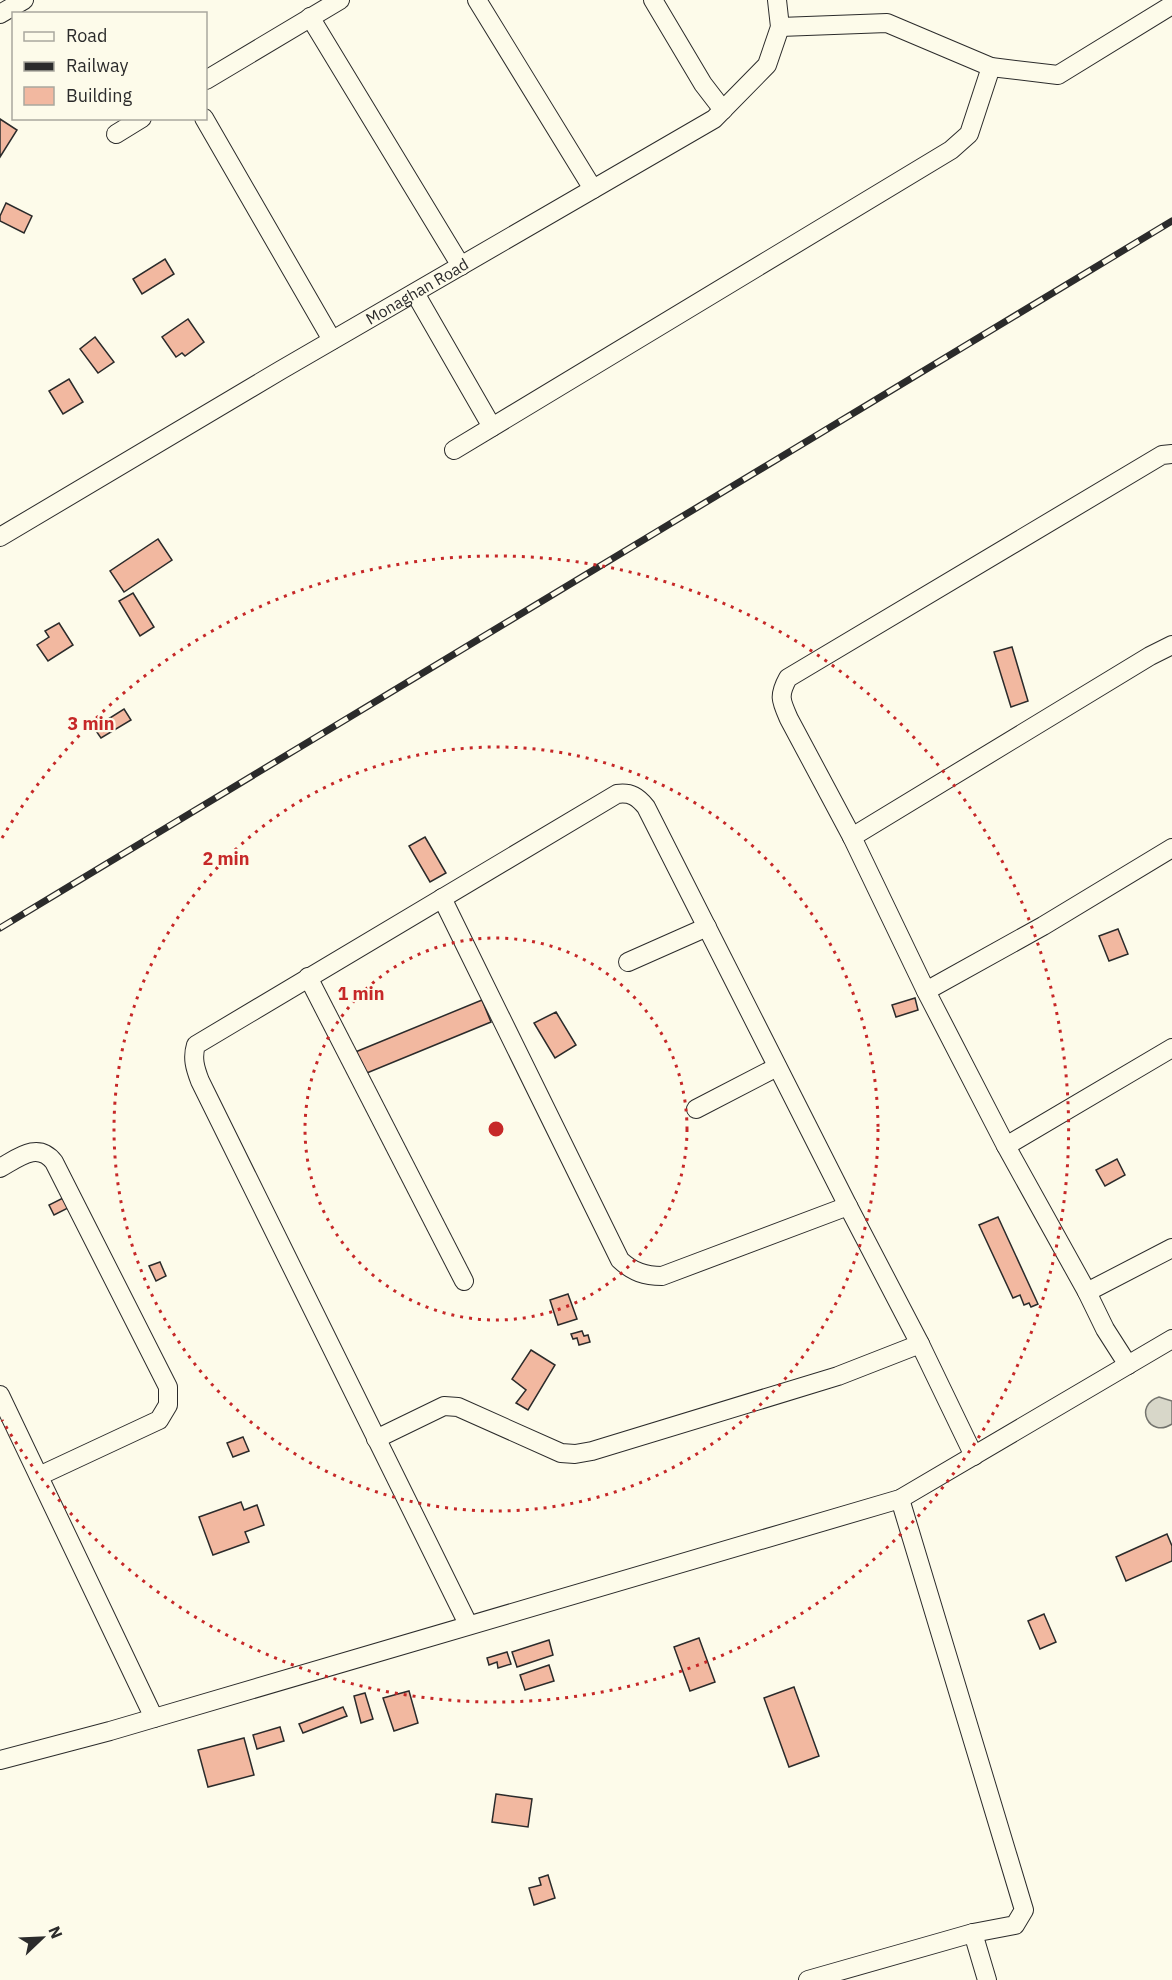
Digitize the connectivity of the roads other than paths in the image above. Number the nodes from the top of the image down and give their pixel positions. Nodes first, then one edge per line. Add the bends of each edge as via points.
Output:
1 (24, 0) edge
2 (340, 0) edge
3 (477, 0) edge
4 (653, 0) edge
5 (777, 0) edge
6 (1167, 4) edge
7 (0, 14) edge
8 (310, 17) junction
9 (780, 27) junction
10 (991, 67) junction
11 (207, 79) edge
12 (723, 110) junction
13 (139, 120) edge
14 (205, 120) edge
15 (116, 134) dead end
16 (593, 189) junction
17 (461, 266) junction
18 (415, 292) junction
19 (332, 340) junction
20 (492, 427) junction
21 (454, 450) dead end
22 (1172, 454) edge
23 (0, 537) edge
24 (1172, 645) edge
25 (852, 837) junction
26 (1172, 848) edge
27 (442, 898) junction
28 (707, 927) junction
29 (628, 962) dead end
30 (308, 976) junction
31 (926, 991) junction
32 (1172, 1048) edge
33 (777, 1067) junction
34 (696, 1109) dead end
35 (1006, 1146) junction
36 (0, 1168) edge
37 (848, 1206) junction
38 (1172, 1248) edge
39 (464, 1281) dead end
40 (1087, 1292) junction
41 (1172, 1339) edge
42 (921, 1344) junction
43 (1128, 1365) junction
44 (0, 1395) edge
45 (376, 1439) junction
46 (974, 1456) junction
47 (39, 1476) junction
48 (900, 1499) junction
49 (468, 1624) junction
50 (153, 1719) junction
51 (2, 1756) edge
52 (973, 1933) junction
53 (808, 1980) edge
54 (987, 1980) edge

1 - 7 street
2 - 8 street
3 - 16 street
4 - 12 street
5 - 9 street, Monaghan Road
6 - 10 street via 1058,75
8 - 11 street
8 - 17 street
9 - 10 street via 888,23
9 - 12 street, Monaghan Road via 767,65
10 - 20 street via 969,134 951,150
12 - 16 street, Monaghan Road via 714,119
13 - 15 street
14 - 19 street
16 - 17 street, Monaghan Road
17 - 18 street, Monaghan Road
18 - 19 street, Monaghan Road
18 - 20 street
19 - 23 street, Monaghan Road
20 - 21 street
22 - 25 street via 1162,455 788,678 781,702
24 - 25 street
25 - 31 street
26 - 31 street
27 - 28 street via 617,794 626,793 646,807
27 - 30 street
27 - 37 street via 620,1260 630,1268 662,1276
28 - 29 street
28 - 33 street
30 - 39 street
30 - 45 street via 196,1045 194,1060 200,1081
31 - 35 street
32 - 35 street
33 - 34 street
33 - 37 street
35 - 40 street
36 - 47 street via 32,1151 51,1157 168,1387 168,1405 159,1420
37 - 42 street
38 - 40 street
40 - 43 street
41 - 43 street
42 - 45 street via 838,1376 575,1454 561,1453 458,1407 444,1406
42 - 46 street
43 - 46 street
44 - 47 street
45 - 49 street
46 - 48 street
47 - 50 street
48 - 49 street
48 - 52 street via 1024,1910 1016,1925
49 - 50 street
50 - 51 street
52 - 53 street
52 - 54 street

